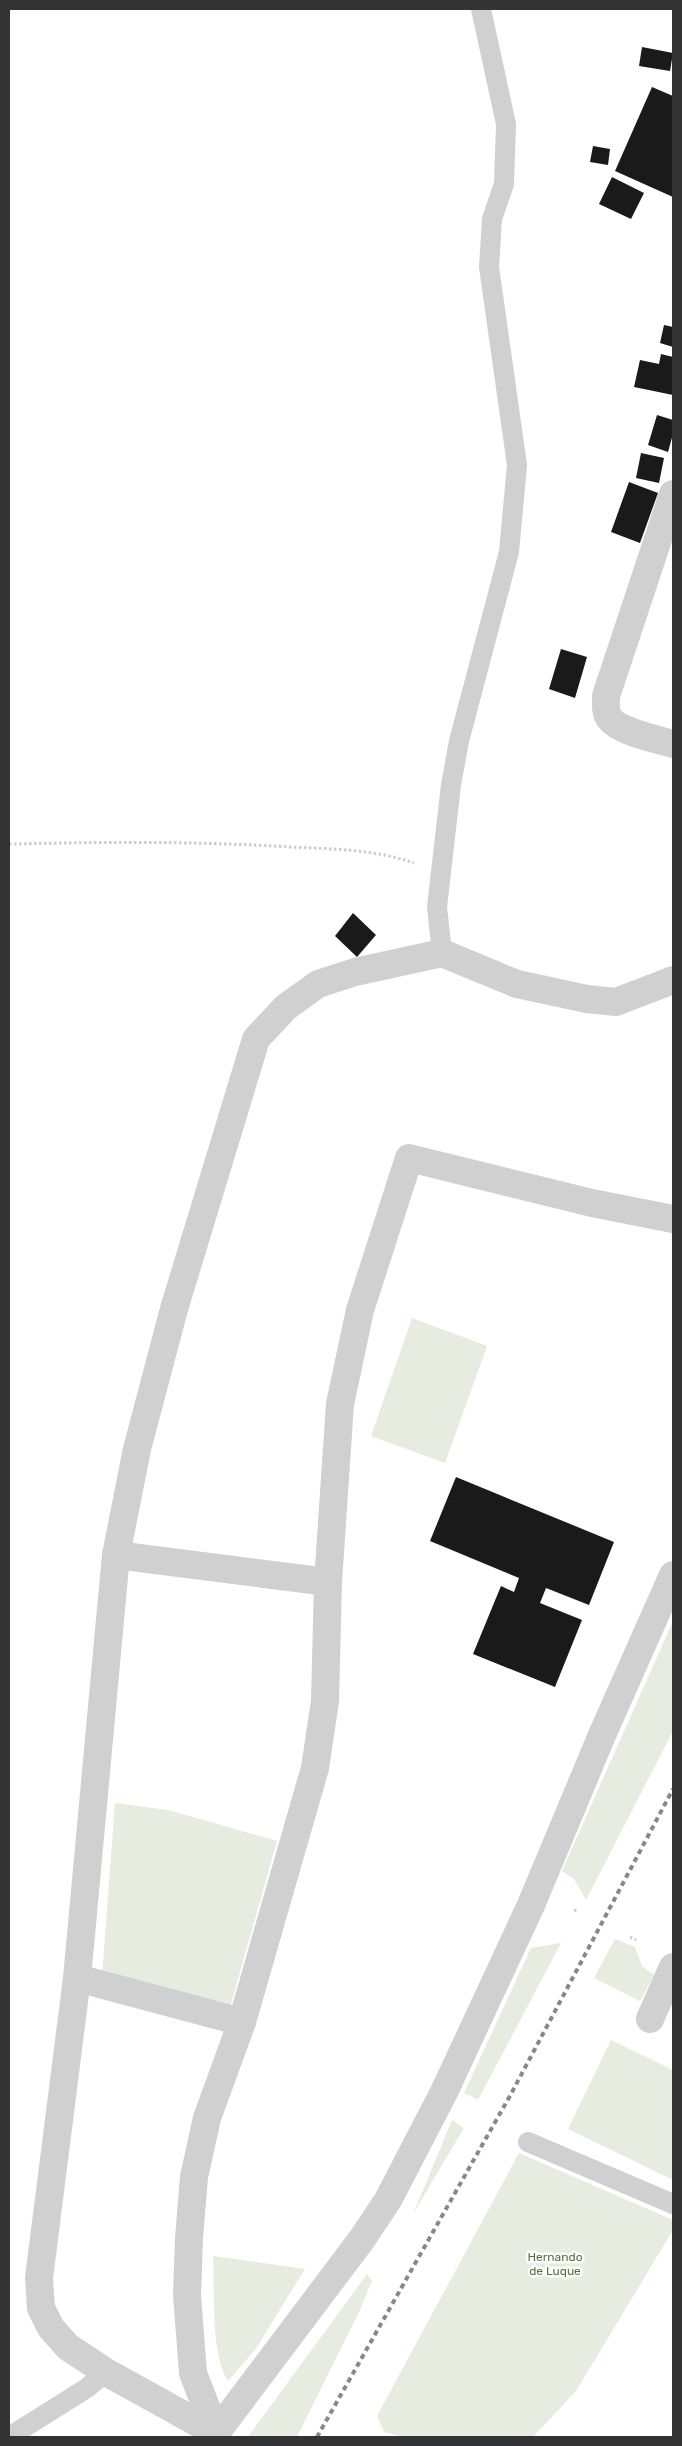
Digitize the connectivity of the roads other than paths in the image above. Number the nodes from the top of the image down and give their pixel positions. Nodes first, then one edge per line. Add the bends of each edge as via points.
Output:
1 (481, 9) edge
2 (673, 494) edge
3 (673, 744) edge
4 (442, 953) junction
5 (673, 980) edge
6 (673, 1219) edge
7 (116, 1555) junction
8 (673, 1575) edge
9 (328, 1582) junction
10 (673, 1967) edge
11 (77, 1978) junction
12 (650, 2019) dead end
13 (242, 2022) junction
14 (528, 2142) dead end
15 (673, 2204) edge
16 (106, 2372) junction
17 (214, 2435) edge
18 (14, 2437) edge

1 - 4 lane via 506,124 504,184 492,219 488,266 517,466 509,552 458,741 437,907
2 - 3 street via 606,696 609,719 618,726
4 - 5 street via 518,984 587,999 616,1002
4 - 7 street via 318,984 286,1006 256,1039 174,1310 137,1449
6 - 9 street via 592,1203 409,1158 360,1310 340,1404
7 - 9 street
7 - 11 street
8 - 17 street via 531,1905 444,2092 392,2192 362,2239
9 - 13 street via 325,1701 315,1768
10 - 12 street
11 - 13 street
11 - 16 street via 39,2278 41,2308 51,2328 68,2348
13 - 17 street via 206,2118 194,2177 188,2238 187,2295 193,2373
14 - 15 lane
16 - 17 street
16 - 18 lane

